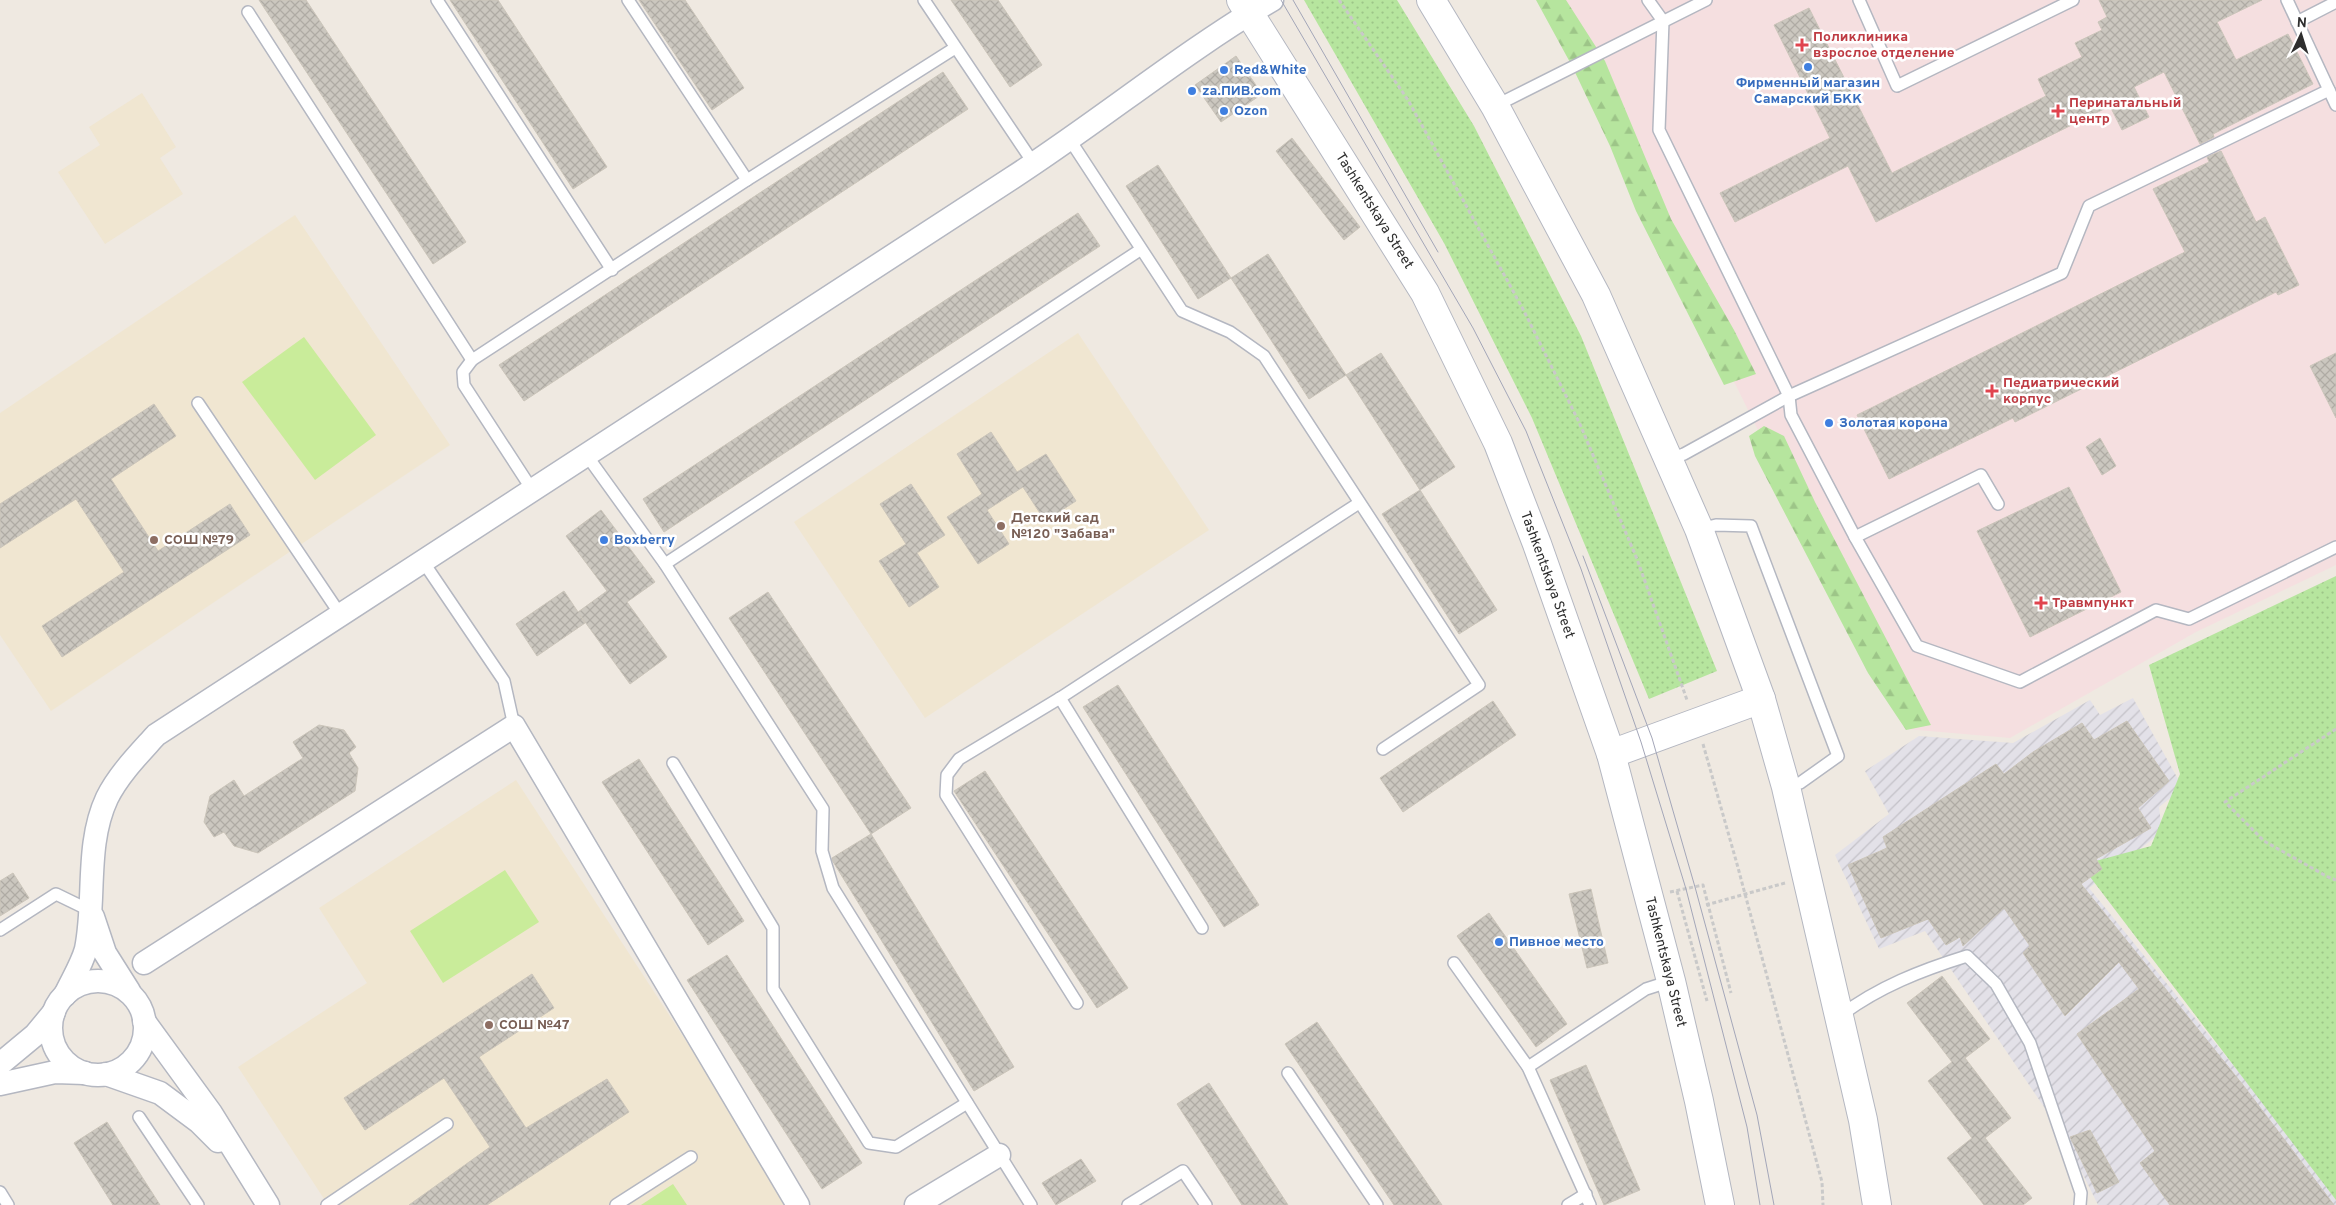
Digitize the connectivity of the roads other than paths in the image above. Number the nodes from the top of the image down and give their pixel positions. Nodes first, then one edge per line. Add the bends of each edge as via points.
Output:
1 (437, 0) edge
2 (628, 0) edge
3 (924, 0) edge
4 (1431, 0) edge
5 (1648, 0) edge
6 (1706, 0) edge
7 (1858, 0) edge
8 (2073, 0) edge
9 (2287, 0) edge
10 (2336, 2) edge
11 (1254, 4) edge
12 (248, 12) dead end
13 (1663, 21) junction
14 (2297, 22) junction
15 (955, 48) junction
16 (2329, 90) junction
17 (2336, 105) edge
18 (1495, 106) junction
19 (1070, 140) junction
20 (1034, 164) junction
21 (747, 180) junction
22 (1140, 250) junction
23 (612, 270) junction
24 (472, 360) junction
25 (1789, 396) junction
26 (198, 403) dead end
27 (585, 453) junction
28 (1670, 459) junction
29 (531, 488) junction
30 (1359, 503) junction
31 (1998, 504) dead end
32 (1699, 529) junction
33 (1856, 537) junction
34 (2336, 547) edge
35 (422, 560) junction
36 (665, 564) junction
37 (340, 614) junction
38 (1060, 698) junction
39 (1761, 699) junction
40 (514, 726) junction
41 (1383, 749) dead end
42 (1611, 754) junction
43 (673, 763) dead end
44 (1786, 787) junction
45 (91, 912) junction
46 (1202, 928) dead end
47 (0, 930) edge
48 (144, 963) dead end
49 (1454, 963) dead end
50 (1671, 981) junction
51 (131, 995) junction
52 (1077, 1003) dead end
53 (59, 1004) junction
54 (1839, 1016) junction
55 (144, 1020) junction
56 (0, 1064) edge
57 (1528, 1067) junction
58 (1288, 1073) dead end
59 (95, 1074) junction
60 (0, 1084) edge
61 (967, 1103) junction
62 (139, 1117) dead end
63 (447, 1124) dead end
64 (1000, 1155) junction
65 (691, 1157) dead end
66 (246, 1170) junction
67 (0, 1192) edge
68 (1586, 1194) junction
69 (8, 1205) edge
70 (198, 1205) edge
71 (268, 1205) edge
72 (326, 1205) edge
73 (616, 1205) edge
74 (798, 1205) edge
75 (916, 1205) edge
76 (1031, 1205) edge
77 (1128, 1205) edge
78 (1206, 1205) edge
79 (1377, 1205) edge
80 (1568, 1205) edge
81 (1590, 1205) edge
82 (1720, 1205) edge
83 (1877, 1205) edge
84 (2080, 1205) edge

1 - 23 lane
2 - 21 lane
3 - 15 lane
4 - 18 main road
5 - 13 lane
6 - 13 lane
7 - 8 lane via 1897,86
9 - 14 lane
10 - 14 lane
11 - 19 street via 1226,28
11 - 42 main road, Tashkentskaya Street via 1438,320 1498,443 1538,544
12 - 24 lane
13 - 18 lane
13 - 25 lane via 1659,130
14 - 16 lane
15 - 20 lane
15 - 21 lane
16 - 17 lane
16 - 25 lane via 2088,206 2062,274
18 - 28 main road via 1596,295
19 - 20 street
19 - 22 lane
20 - 27 street
21 - 23 lane
22 - 30 lane via 1182,312 1230,332 1264,356
22 - 36 lane
23 - 24 lane
24 - 29 lane via 463,372 464,385
25 - 28 lane
25 - 33 lane via 1791,415
26 - 37 lane
27 - 29 street
27 - 36 lane
28 - 32 main road
29 - 35 street
30 - 38 lane
30 - 41 lane via 1479,685
31 - 33 lane via 1981,475
32 - 39 main road
32 - 44 lane via 1716,525 1751,526 1838,756 1800,783
33 - 34 lane via 1918,646 2020,682 2156,610 2189,619
35 - 37 street
35 - 40 lane via 504,681
36 - 61 lane via 823,809 822,852 833,888
37 - 45 street via 156,735 131,762 107,798 96,830
38 - 46 lane
38 - 52 lane via 959,759 947,775 946,795
39 - 42 main road
39 - 44 main road
40 - 48 street
40 - 74 street
42 - 50 main road, Tashkentskaya Street
43 - 61 lane via 773,928 773,989 869,1143 896,1147
44 - 54 main road
45 - 47 lane via 56,894
45 - 51 street via 105,953
45 - 53 street via 85,952
49 - 57 lane
50 - 57 lane via 1646,989
50 - 82 main road, Tashkentskaya Street
51 - 53 street via 110,983 94,981 78,986
51 - 55 street via 141,1008
53 - 56 street via 35,1035
53 - 59 street via 51,1028 60,1056 71,1066
54 - 83 main road via 1863,1120
54 - 84 lane via 1916,972 1967,956 1996,984 2030,1043 2081,1193
55 - 59 street via 140,1049 132,1060 120,1069
55 - 66 street via 212,1113
57 - 68 lane
58 - 79 lane
59 - 60 street via 55,1072
59 - 66 street via 160,1093 199,1122
61 - 64 lane
62 - 70 lane
63 - 72 lane
64 - 75 street
64 - 76 lane
65 - 73 lane
66 - 71 street
67 - 69 lane
68 - 80 lane
68 - 81 lane
77 - 78 lane via 1183,1171

